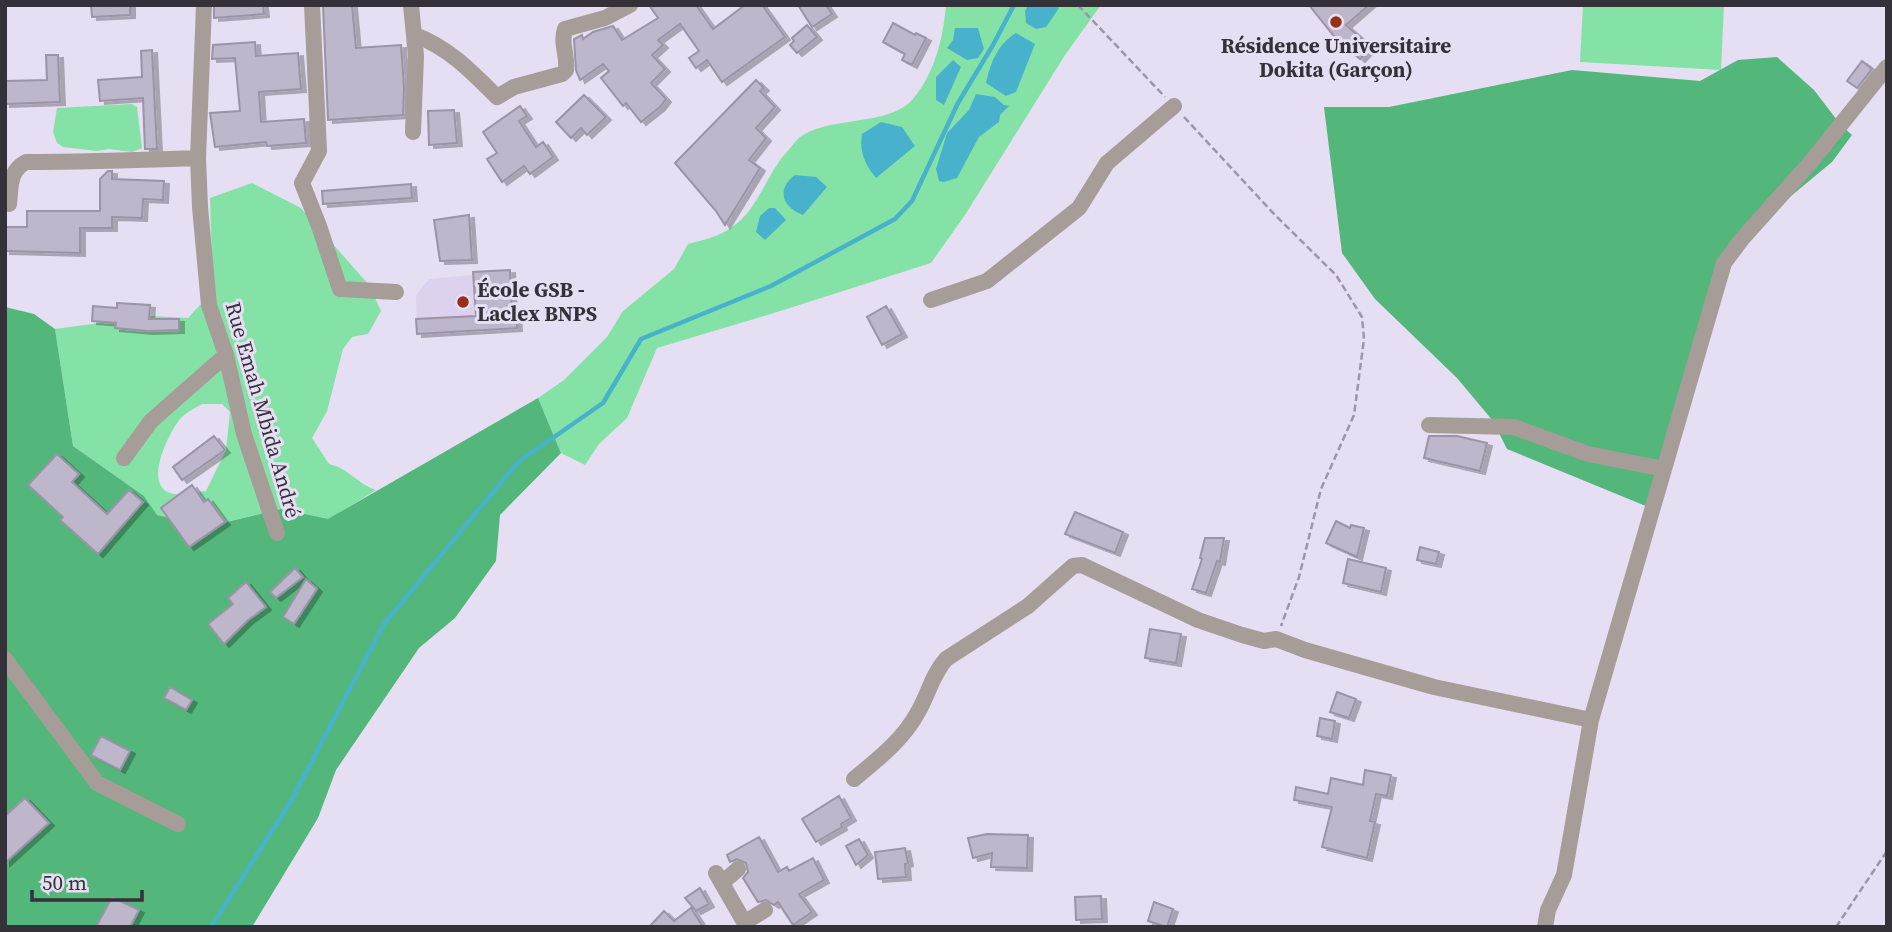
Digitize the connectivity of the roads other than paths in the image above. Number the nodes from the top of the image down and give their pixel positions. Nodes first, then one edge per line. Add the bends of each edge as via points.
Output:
1 (204, 5) edge
2 (312, 5) edge
3 (411, 5) edge
4 (630, 5) edge
5 (415, 35) junction
6 (1887, 67) edge
7 (1174, 106) road end
8 (413, 132) dead end
9 (198, 158) junction
10 (9, 204) dead end
11 (396, 292) dead end
12 (931, 300) dead end
13 (226, 355) junction
14 (1429, 425) dead end
15 (124, 458) dead end
16 (1664, 470) junction
17 (277, 533) dead end
18 (5, 659) edge
19 (1591, 720) junction
20 (854, 779) dead end
21 (178, 824) dead end
22 (738, 869) dead end
23 (765, 910) dead end
24 (746, 924) edge
25 (1545, 927) edge

1 - 9 street, Rue Emah Mbida André
2 - 11 street via 319,151 302,183 340,289
3 - 5 street
4 - 5 street via 605,18 565,29 567,63 562,74 514,86 497,97 446,49
5 - 8 street
6 - 16 street via 1724,263
7 - 12 street via 1107,163 1079,208 987,282
9 - 10 street via 26,162 12,175
9 - 13 street, Rue Emah Mbida André via 209,305
13 - 15 street via 151,421
13 - 17 street, Rue Emah Mbida André via 244,433
14 - 16 street via 1514,427 1587,454
16 - 19 street
18 - 21 street via 97,783
19 - 20 street via 1434,687 1276,639 1264,641 1198,620 1082,565 1073,566 1028,606 946,659 937,668 907,731
19 - 25 street via 1563,875
22 - 24 street via 719,878
23 - 24 street

